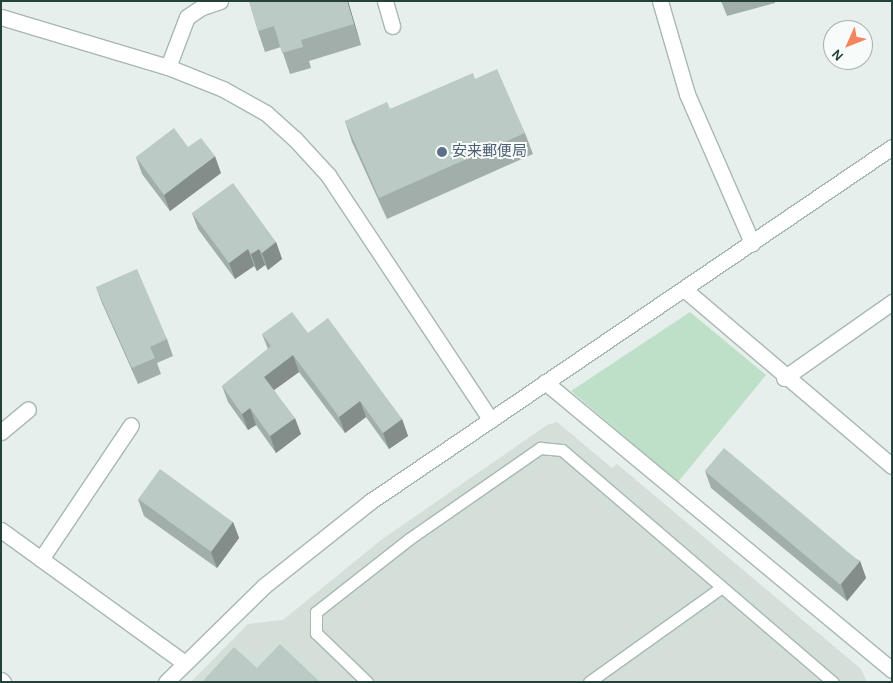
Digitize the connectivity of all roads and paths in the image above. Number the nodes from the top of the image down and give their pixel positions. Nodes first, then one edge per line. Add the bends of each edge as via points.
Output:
1 (220, 1) edge
2 (385, 1) edge
3 (660, 1) edge
4 (1, 18) edge
5 (392, 26) dead end
6 (168, 67) junction
7 (892, 147) edge
8 (752, 243) junction
9 (684, 289) junction
10 (892, 302) edge
11 (784, 378) junction
12 (545, 382) junction
13 (28, 410) dead end
14 (492, 420) junction
15 (131, 425) dead end
16 (1, 432) edge
17 (892, 466) edge
18 (1, 530) edge
19 (41, 558) junction
20 (722, 587) junction
21 (185, 663) junction
22 (892, 670) edge
23 (166, 682) edge
24 (367, 682) edge
25 (589, 682) edge
26 (833, 682) edge

1 - 6 street via 202,6 187,17
2 - 5 street
3 - 8 street via 687,94
4 - 6 street
6 - 14 street via 223,89 266,114 302,146 354,210
7 - 8 street
8 - 9 street
9 - 11 street
9 - 12 street
10 - 11 street
11 - 17 street
12 - 14 street
12 - 22 street
13 - 16 street
14 - 21 street via 363,507 264,586
15 - 19 street
18 - 19 street
19 - 21 street
20 - 24 lane via 562,450 540,448 402,544 316,612 316,633
20 - 25 lane
20 - 26 lane
21 - 23 street

